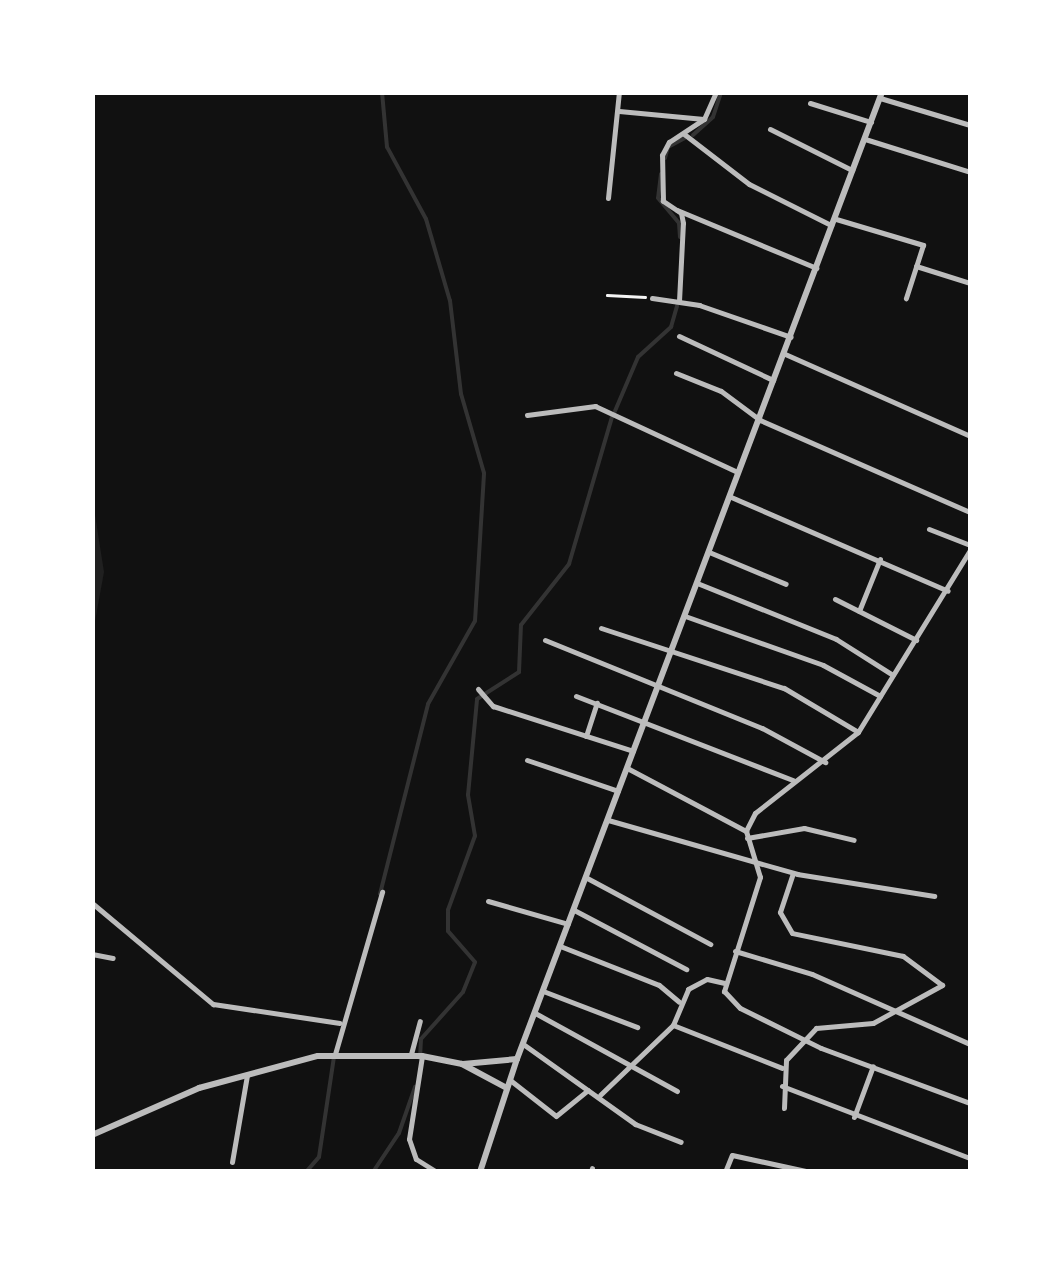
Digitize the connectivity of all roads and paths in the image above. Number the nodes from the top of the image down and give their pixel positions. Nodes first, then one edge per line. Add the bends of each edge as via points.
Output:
1 (619, 92) edge
2 (716, 92) edge
3 (881, 95) edge
4 (810, 104) dead end
5 (619, 111) junction
6 (704, 119) junction
7 (871, 122) junction
8 (970, 124) edge
9 (770, 129) dead end
10 (683, 133) junction
11 (865, 138) junction
12 (854, 171) junction
13 (970, 172) edge
14 (608, 198) dead end
15 (677, 210) junction
16 (835, 223) junction
17 (916, 266) junction
18 (816, 268) junction
19 (970, 284) edge
20 (607, 295) dead end
21 (652, 298) joint
22 (906, 298) dead end
23 (679, 301) junction
24 (679, 336) dead end
25 (791, 337) junction
26 (785, 354) junction
27 (676, 373) dead end
28 (775, 381) junction
29 (527, 415) dead end
30 (760, 420) junction
31 (970, 436) edge
32 (740, 474) junction
33 (732, 497) junction
34 (970, 512) edge
35 (929, 528) dead end
36 (970, 548) edge
37 (710, 552) junction
38 (880, 558) junction
39 (697, 583) junction
40 (786, 584) dead end
41 (948, 591) junction
42 (835, 600) dead end
43 (858, 611) junction
44 (684, 616) junction
45 (601, 628) dead end
46 (545, 640) dead end
47 (916, 640) junction
48 (672, 649) junction
49 (893, 675) junction
50 (657, 685) junction
51 (478, 689) dead end
52 (576, 696) dead end
53 (881, 696) junction
54 (597, 703) junction
55 (645, 718) junction
56 (858, 732) junction
57 (586, 736) junction
58 (633, 752) junction
59 (527, 760) dead end
60 (825, 762) junction
61 (626, 768) junction
62 (793, 780) junction
63 (618, 791) junction
64 (608, 820) junction
65 (747, 834) junction
66 (854, 840) dead end
67 (754, 863) junction
68 (793, 873) junction
69 (587, 878) junction
70 (382, 892) dead end
71 (934, 896) dead end
72 (488, 901) dead end
73 (92, 903) edge
74 (574, 910) junction
75 (568, 924) junction
76 (710, 944) dead end
77 (560, 946) junction
78 (736, 951) junction
79 (92, 954) edge
80 (113, 958) dead end
81 (686, 969) dead end
82 (725, 983) junction
83 (544, 991) junction
84 (676, 1000) junction
85 (894, 1012) junction
86 (535, 1013) junction
87 (420, 1021) dead end
88 (340, 1023) junction
89 (673, 1025) junction
90 (637, 1027) dead end
91 (805, 1040) junction
92 (523, 1044) junction
93 (970, 1044) edge
94 (334, 1054) junction
95 (411, 1054) junction
96 (422, 1056) junction
97 (517, 1059) junction
98 (633, 1062) junction
99 (462, 1064) junction
100 (874, 1066) junction
101 (783, 1068) junction
102 (247, 1075) junction
103 (509, 1084) junction
104 (782, 1086) junction
105 (678, 1091) dead end
106 (593, 1093) junction
107 (970, 1102) edge
108 (784, 1108) dead end
109 (854, 1117) junction
110 (92, 1135) edge
111 (681, 1142) dead end
112 (970, 1158) edge
113 (232, 1162) dead end
114 (484, 1171) edge
115 (438, 1172) edge
116 (725, 1172) edge
117 (810, 1172) edge

1 - 5 street
2 - 6 street
3 - 7 street
3 - 8 street
4 - 7 street
5 - 6 street
5 - 14 street
6 - 10 street
7 - 11 street
9 - 12 street
10 - 15 street via 662,155 662,201
10 - 16 street via 749,184
11 - 12 street
11 - 13 street
12 - 16 street
15 - 18 street
15 - 23 street via 686,251
16 - 17 street via 922,246
16 - 18 street
17 - 19 street
17 - 22 street
18 - 25 street
20 - 21 path
21 - 23 street
23 - 25 street
24 - 28 street
25 - 26 street
26 - 28 street
26 - 31 street
27 - 30 street via 721,392
28 - 30 street
29 - 32 street via 595,406
30 - 32 street
30 - 34 street
32 - 33 street
33 - 37 street
33 - 38 street
35 - 36 street
36 - 41 street
37 - 39 street
37 - 40 street
38 - 41 street
38 - 43 street
39 - 44 street
39 - 49 street via 836,640
41 - 47 street
42 - 43 street
43 - 47 street
44 - 48 street
44 - 53 street via 822,665
45 - 48 street
46 - 50 street
47 - 49 street
48 - 50 street
48 - 56 street via 798,694
49 - 53 street
50 - 55 street
50 - 60 street
51 - 57 street via 493,706
52 - 54 street
53 - 56 street
54 - 55 street
54 - 57 street
55 - 58 street
55 - 62 street
56 - 60 street
57 - 58 street
58 - 61 street
59 - 63 street
60 - 62 street
61 - 63 street
61 - 65 street
62 - 65 street via 755,813
63 - 64 street
64 - 67 street
64 - 69 street
65 - 66 street via 804,828
65 - 67 street
67 - 68 street
67 - 78 street via 760,876
68 - 71 street
68 - 85 street via 780,912 792,933 902,956 942,985
69 - 74 street
69 - 76 street
70 - 88 street
72 - 75 street
73 - 88 street via 213,1004
74 - 75 street
74 - 81 street
75 - 77 street
77 - 83 street
77 - 84 street
78 - 82 street
78 - 85 street via 812,974
79 - 80 street
82 - 84 street via 698,982
82 - 91 street via 731,1002
83 - 86 street
83 - 90 street
84 - 89 street
85 - 91 street via 857,1028 822,1025
85 - 93 street
86 - 92 street
86 - 98 street
87 - 95 street
88 - 94 street
89 - 98 street
89 - 101 street
91 - 100 street
91 - 101 street
92 - 97 street
92 - 106 street
94 - 95 street
94 - 102 street
95 - 96 street
96 - 99 street
96 - 115 street via 409,1139 416,1160
97 - 99 street
97 - 103 street
98 - 105 street
98 - 106 street
99 - 103 street
100 - 107 street
100 - 109 street
101 - 104 street
102 - 110 street
102 - 113 street
103 - 106 street via 556,1116
103 - 114 street
104 - 108 street
104 - 109 street
106 - 111 street via 635,1124
109 - 112 street
116 - 117 street via 732,1155

